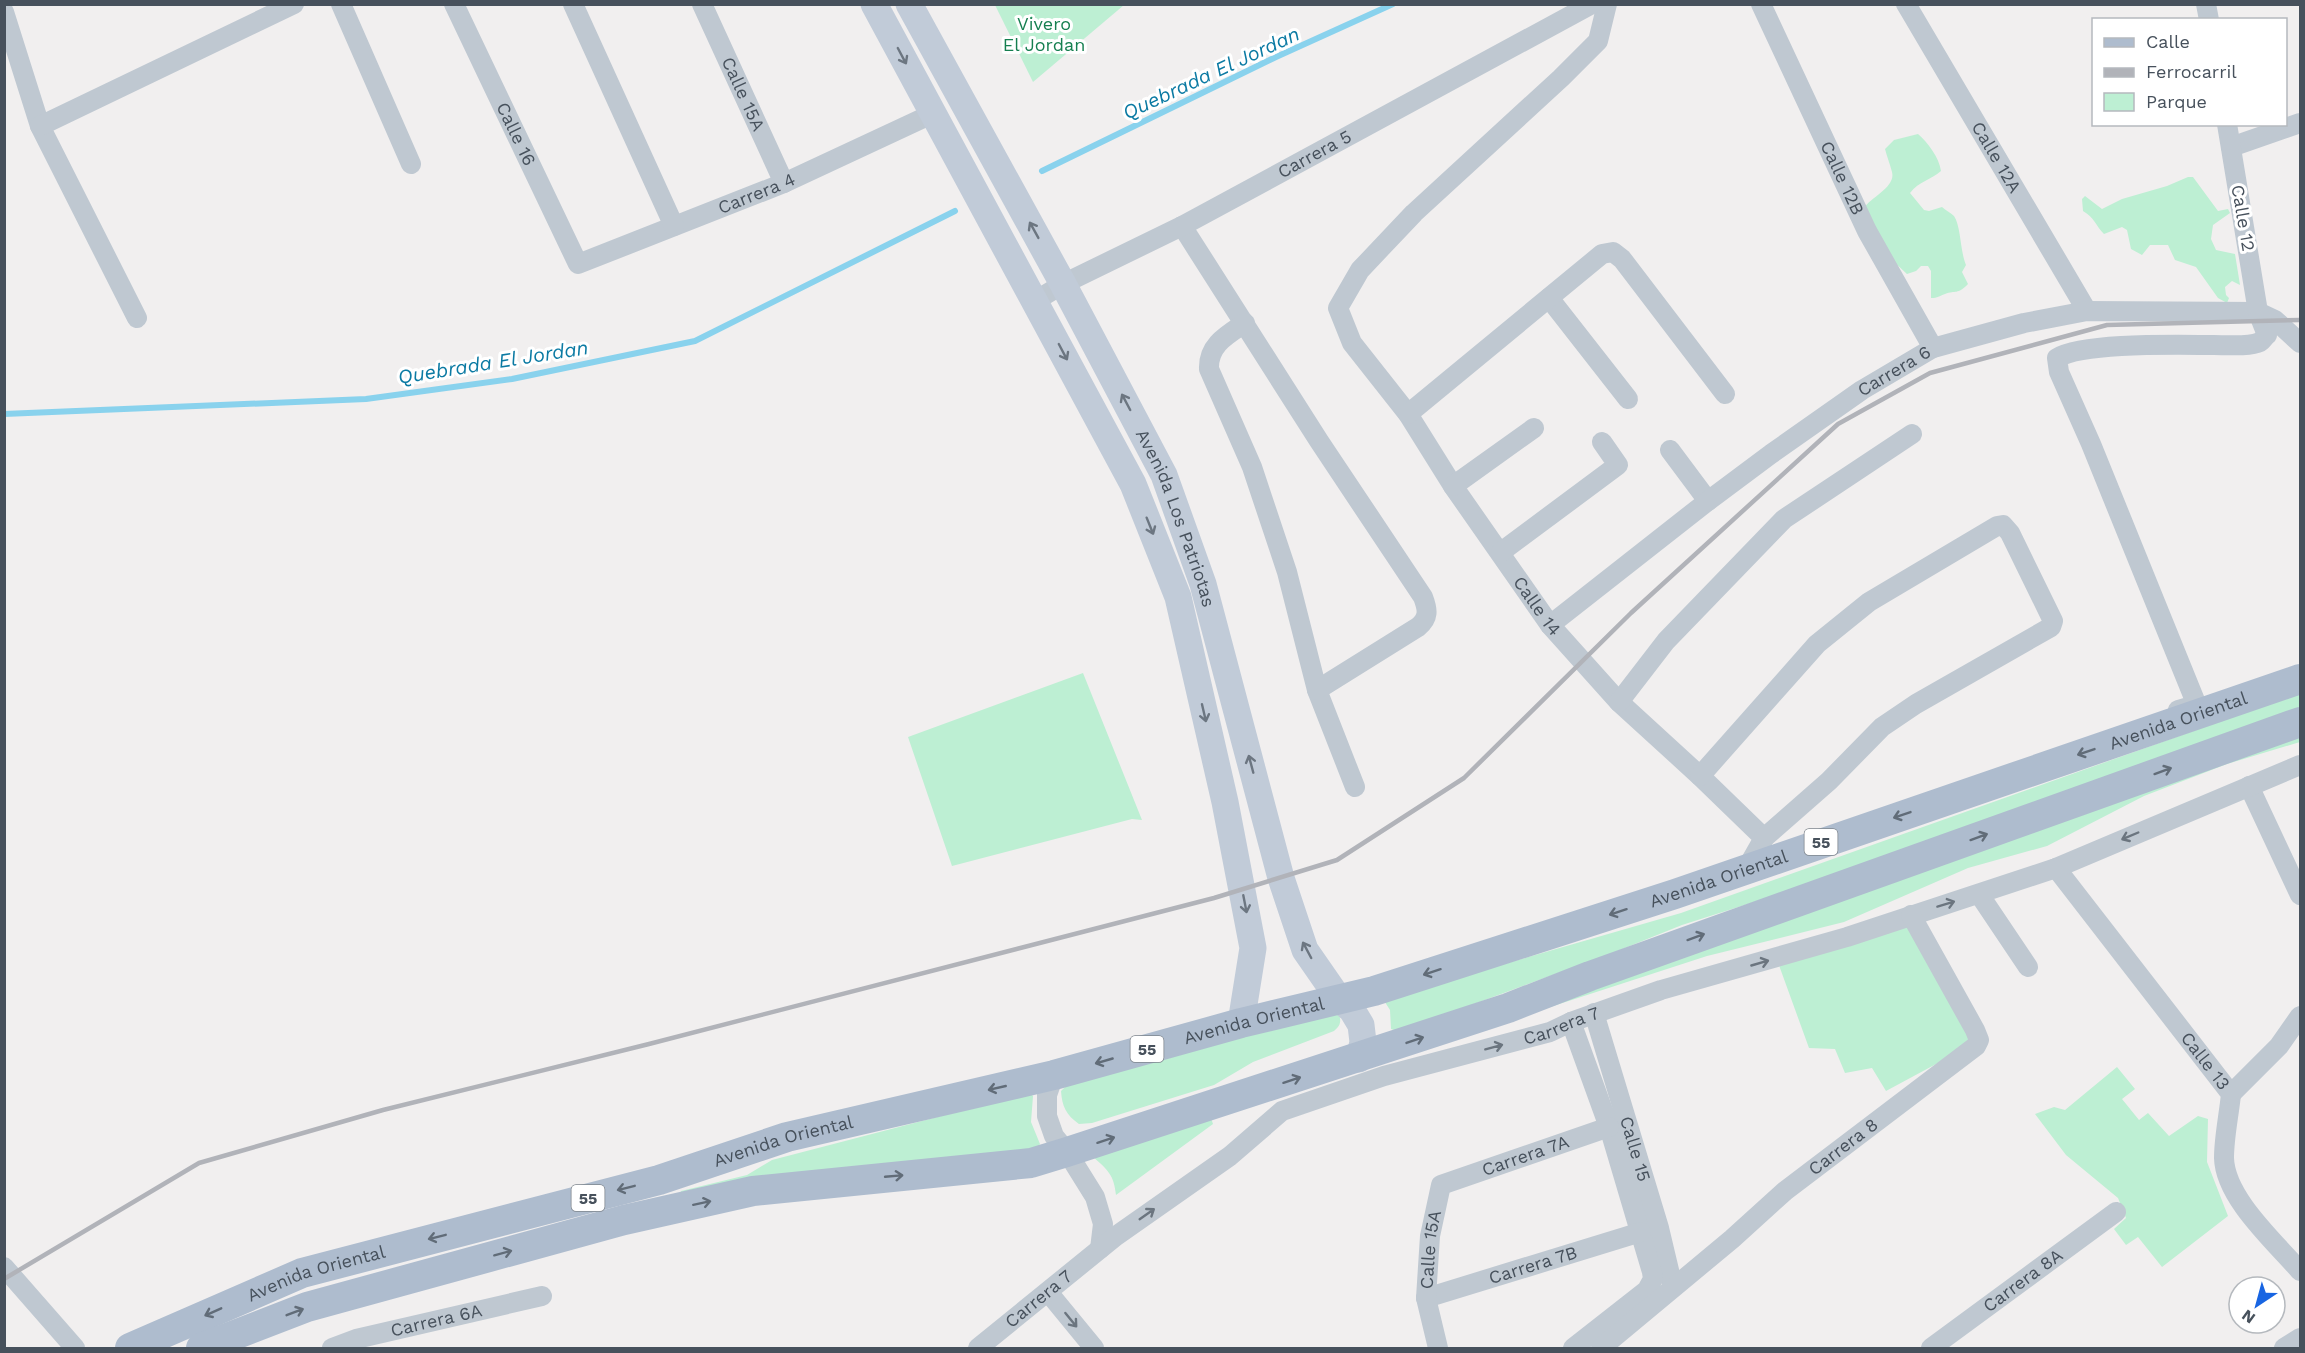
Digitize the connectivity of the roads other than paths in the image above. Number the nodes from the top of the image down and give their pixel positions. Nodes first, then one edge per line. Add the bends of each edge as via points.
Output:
1 (294, 4) edge
2 (341, 4) edge
3 (454, 4) edge
4 (573, 4) edge
5 (702, 4) edge
6 (874, 4) edge
7 (909, 4) edge
8 (1593, 4) edge
9 (1607, 4) edge
10 (1761, 4) edge
11 (1906, 4) edge
12 (4, 12) edge
13 (932, 114) junction
14 (2301, 123) edge
15 (40, 126) junction
16 (2227, 126) edge
17 (978, 130) junction
18 (949, 145) junction
19 (2231, 147) junction
20 (411, 164) dead end
21 (784, 183) junction
22 (1182, 225) junction
23 (674, 226) junction
24 (578, 264) joint
25 (1063, 284) junction
26 (1549, 298) junction
27 (1035, 301) junction
28 (2087, 311) junction
29 (2258, 312) junction
30 (137, 318) dead end
31 (1245, 323) junction
32 (2301, 343) edge
33 (1933, 348) junction
34 (1725, 394) dead end
35 (1628, 399) dead end
36 (1408, 414) junction
37 (1534, 428) dead end
38 (1912, 434) dead end
39 (1602, 442) dead end
40 (1670, 450) dead end
41 (1453, 486) junction
42 (1708, 501) junction
43 (1501, 552) junction
44 (1550, 625) junction
45 (2301, 679) edge
46 (1317, 690) junction
47 (1619, 702) junction
48 (2301, 722) edge
49 (2154, 728) junction
50 (2301, 765) edge
51 (1700, 776) junction
52 (2249, 786) junction
53 (1355, 787) dead end
54 (1764, 838) junction
55 (1747, 868) junction
56 (2056, 868) junction
57 (1979, 894) junction
58 (2301, 896) edge
59 (1911, 915) junction
60 (2028, 967) dead end
61 (1339, 999) junction
62 (1594, 1013) junction
63 (2301, 1016) edge
64 (1571, 1022) junction
65 (1241, 1023) junction
66 (1359, 1059) junction
67 (1054, 1075) junction
68 (1337, 1091) junction
69 (2231, 1094) junction
70 (1609, 1127) junction
71 (1068, 1152) junction
72 (659, 1180) junction
73 (1441, 1185) joint
74 (664, 1211) junction
75 (2116, 1212) dead end
76 (1641, 1232) junction
77 (1100, 1249) junction
78 (5, 1269) edge
79 (2301, 1271) edge
80 (1673, 1287) junction
81 (1048, 1292) junction
82 (542, 1296) dead end
83 (1426, 1298) junction
84 (2301, 1338) edge
85 (75, 1348) edge
86 (130, 1348) edge
87 (201, 1348) edge
88 (332, 1348) edge
89 (978, 1348) edge
90 (1094, 1348) edge
91 (1438, 1348) edge
92 (1573, 1348) edge
93 (1601, 1348) edge
94 (1931, 1348) edge
95 (2284, 1348) edge

1 - 15 street
2 - 20 street
3 - 24 street, Calle 16
4 - 23 street
5 - 21 street, Calle 15A
6 -> 13 main road, Avenida Los Patriotas
7 - 17 main road, Avenida Los Patriotas
8 - 22 street, Carrera 5
9 - 36 street, Calle 14 via 1598,41 1414,213 1360,270 1338,308 1352,343
10 - 33 street, Calle 12B via 1867,231
11 - 28 street, Calle 12A
12 - 15 street
13 - 18 main road, Avenida Los Patriotas
13 - 21 street, Carrera 4
14 - 19 street
15 - 30 street
16 - 19 street, Calle 12
17 - 18 main road
25 -> 17 main road, Avenida Los Patriotas
18 - 27 main road, Avenida Los Patriotas
19 - 29 street, Calle 12
21 - 23 street, Carrera 4
22 - 25 street, Carrera 5
22 - 31 street
23 - 24 street, Carrera 4
25 - 27 street, Carrera 5
61 -> 25 main road, Avenida Los Patriotas via 1305,950 1284,888 1203,584 1164,475
26 - 34 street via 1602,254 1613,252
26 - 35 street
26 - 36 street
27 -> 65 main road, Avenida Los Patriotas via 1133,484 1178,597 1225,802 1253,948
28 - 29 street, Carrera 6
28 - 33 street, Carrera 6 via 2024,323
29 - 32 street
29 - 49 street, Calle 12 via 2267,335 2260,342 2093,349 2057,358 2059,372 2196,703 2152,718
31 - 46 street via 1214,347 1208,358 1209,369 1252,468 1287,572
31 - 46 street via 1427,607 1428,615 1418,627
33 - 42 street, Carrera 6 via 1862,390
36 - 41 street, Calle 14
37 - 41 street
38 - 47 street via 1784,519 1666,641
39 - 43 street via 1618,465
40 - 42 street
41 - 43 street, Calle 14
42 - 44 street, Carrera 6
43 - 44 street, Calle 14
44 - 47 street, Calle 14
45 - 49 main road, Avenida Oriental / 55
46 - 53 street
47 - 51 street, Calle 14
66 -> 48 main road, Avenida Oriental / 55
49 -> 55 main road, Avenida Oriental / 55
50 - 52 street
51 - 54 street, Calle 14
51 - 54 street via 1817,644 1869,602 2003,525 2053,621 2051,627 1916,704 1882,728
52 -> 56 street
52 - 58 street
54 - 55 street
55 -> 61 main road, Avenida Oriental / 55 via 1374,991
56 - 57 street, Carrera 7
56 - 69 street, Calle 13
59 -> 57 street, Carrera 7
57 - 60 street
62 -> 59 street, Carrera 7
59 - 80 street, Carrera 8 via 1975,1030 1979,1040 1976,1046 1785,1191
61 - 65 main road, Avenida Oriental / 55
61 - 66 main road, Avenida Los Patriotas via 1352,1010 1360,1025 1363,1042
62 - 64 street, Carrera 7
62 - 80 street, Calle 15
63 - 69 street via 2279,1046
68 -> 64 street, Carrera 7 via 1550,1032
64 - 70 street, Calle 15
65 -> 67 main road, Avenida Oriental / 55
66 - 68 street
71 -> 66 main road, Avenida Oriental / 55
67 - 71 street via 1047,1095 1047,1116 1054,1136
67 -> 72 main road, Avenida Oriental / 55 via 787,1137
77 -> 68 street, Carrera 7 via 1230,1156 1282,1111
69 - 79 street, Calle 13 via 2224,1159 2230,1184 2244,1206
70 - 73 street, Carrera 7A
70 - 76 street, Calle 15
74 -> 71 main road, Avenida Oriental / 55 via 753,1191 1031,1163
71 - 77 street via 1095,1197 1103,1224
72 - 74 main road
72 -> 86 main road, Avenida Oriental / 55 via 302,1273
73 - 83 street, Calle 15A via 1430,1236
87 -> 74 main road, Avenida Oriental / 55 via 307,1307
75 - 94 street, Carrera 8A
76 - 83 street, Carrera 7B
76 - 92 street, Calle 15 via 1653,1279 1647,1290
77 - 81 street, Carrera 7
78 - 85 street
80 - 93 street, Carrera 8
81 - 89 street, Carrera 7
81 -> 90 street
82 - 88 street, Carrera 6A
83 - 91 street, Calle 15A
84 - 95 street

